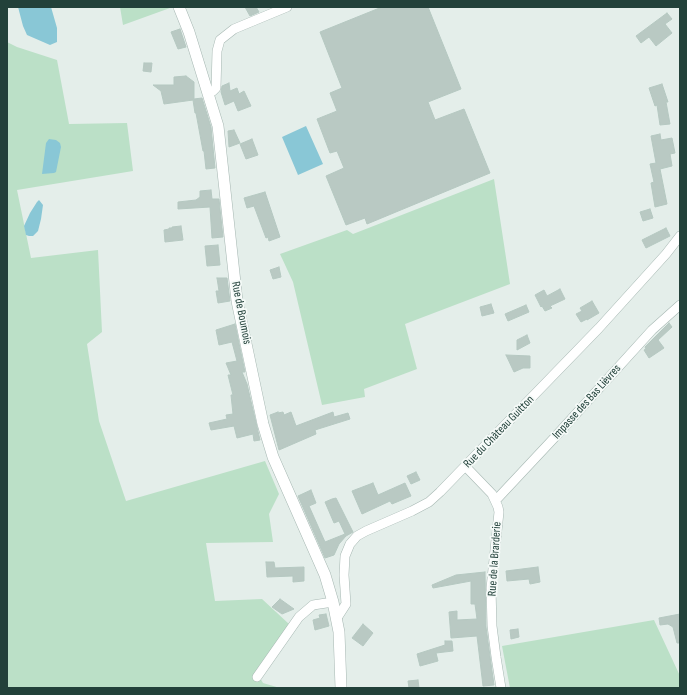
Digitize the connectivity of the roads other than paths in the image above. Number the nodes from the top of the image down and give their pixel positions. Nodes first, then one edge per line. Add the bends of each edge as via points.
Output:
1 (179, 7) edge
2 (287, 7) edge
3 (209, 93) junction
4 (680, 236) edge
5 (680, 305) edge
6 (465, 466) junction
7 (496, 500) junction
8 (336, 610) junction
9 (257, 677) dead end
10 (341, 688) edge
11 (501, 688) edge

1 - 3 street, Rue de Boumois
2 - 3 street via 234,29 220,40 217,50 216,88
3 - 8 street, Rue de Boumois via 218,126 237,301 264,424 273,457 325,575
4 - 6 street, Rue du Château Guitton via 599,328
5 - 7 street, Impasse des Bas Lièvres via 652,330
6 - 7 street
6 - 8 street, Rue du Château Guitton via 429,502 357,536 350,544 346,556 346,604
7 - 11 street, Rue de la Brarderie via 499,512 491,588 494,642
8 - 9 street via 313,605 299,617
8 - 10 street, Rue de Boumois

